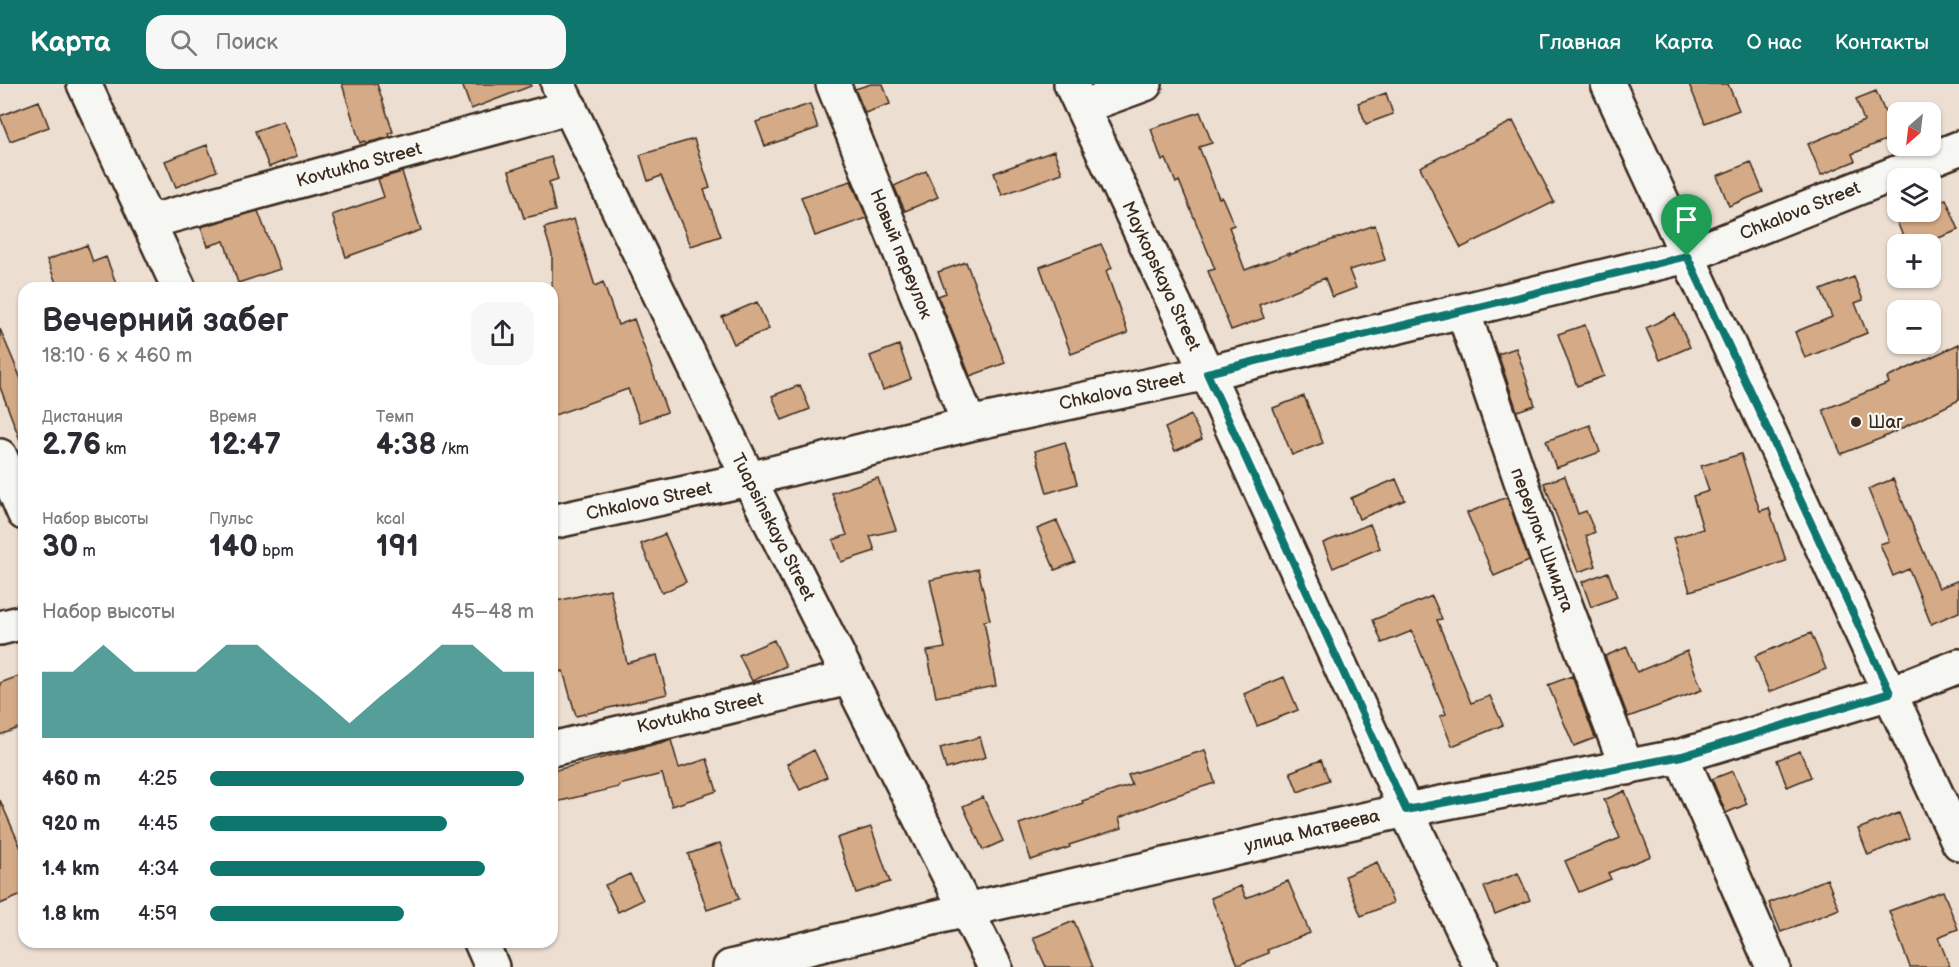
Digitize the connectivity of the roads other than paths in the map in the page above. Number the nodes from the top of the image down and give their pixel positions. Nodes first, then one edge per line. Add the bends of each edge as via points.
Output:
1 (84, 84) edge
2 (833, 84) edge
3 (1145, 84) edge
4 (1608, 84) edge
5 (564, 96) edge
6 (1077, 96) edge
7 (1959, 148) edge
8 (148, 222) junction
9 (1687, 256) junction
10 (176, 282) edge
11 (1463, 311) junction
12 (1207, 373) junction
13 (969, 424) junction
14 (0, 456) edge
15 (749, 479) junction
16 (18, 499) edge
17 (558, 521) edge
18 (18, 624) edge
19 (0, 628) edge
20 (1959, 666) edge
21 (849, 678) junction
22 (1890, 693) junction
23 (558, 748) edge
24 (1682, 756) junction
25 (1627, 768) junction
26 (1406, 810) junction
27 (1959, 843) edge
28 (966, 910) junction
29 (484, 948) edge
30 (492, 967) edge
31 (730, 967) edge
32 (995, 967) edge
33 (1481, 967) edge
34 (1773, 967) edge

1 - 8 street
2 - 13 street, Новый переулок
3 - 6 street, Maykopskaya Street
4 - 9 street
5 - 8 street, Kovtukha Street
5 - 15 street, Tuapsinskaya Street
6 - 12 street, Maykopskaya Street
7 - 9 street, Chkalova Street
8 - 10 street
9 - 11 street, Chkalova Street
9 - 22 street
11 - 12 street, Chkalova Street
11 - 25 street, переулок Шмидта via 1545,551
12 - 13 street, Chkalova Street
12 - 26 street, Maykopskaya Street
13 - 15 street, Chkalova Street
14 - 16 street
15 - 17 street, Chkalova Street
15 - 21 street, Tuapsinskaya Street
18 - 19 street
20 - 22 street, улица Матвеева
21 - 23 street, Kovtukha Street
21 - 28 street, Tuapsinskaya Street
22 - 24 street, улица Матвеева
22 - 27 street
24 - 25 street, улица Матвеева
24 - 34 street
25 - 26 street, улица Матвеева
26 - 28 street, улица Матвеева
26 - 33 street, Maykopskaya Street
28 - 31 street, улица Матвеева
28 - 32 street, Tuapsinskaya Street
29 - 30 street

